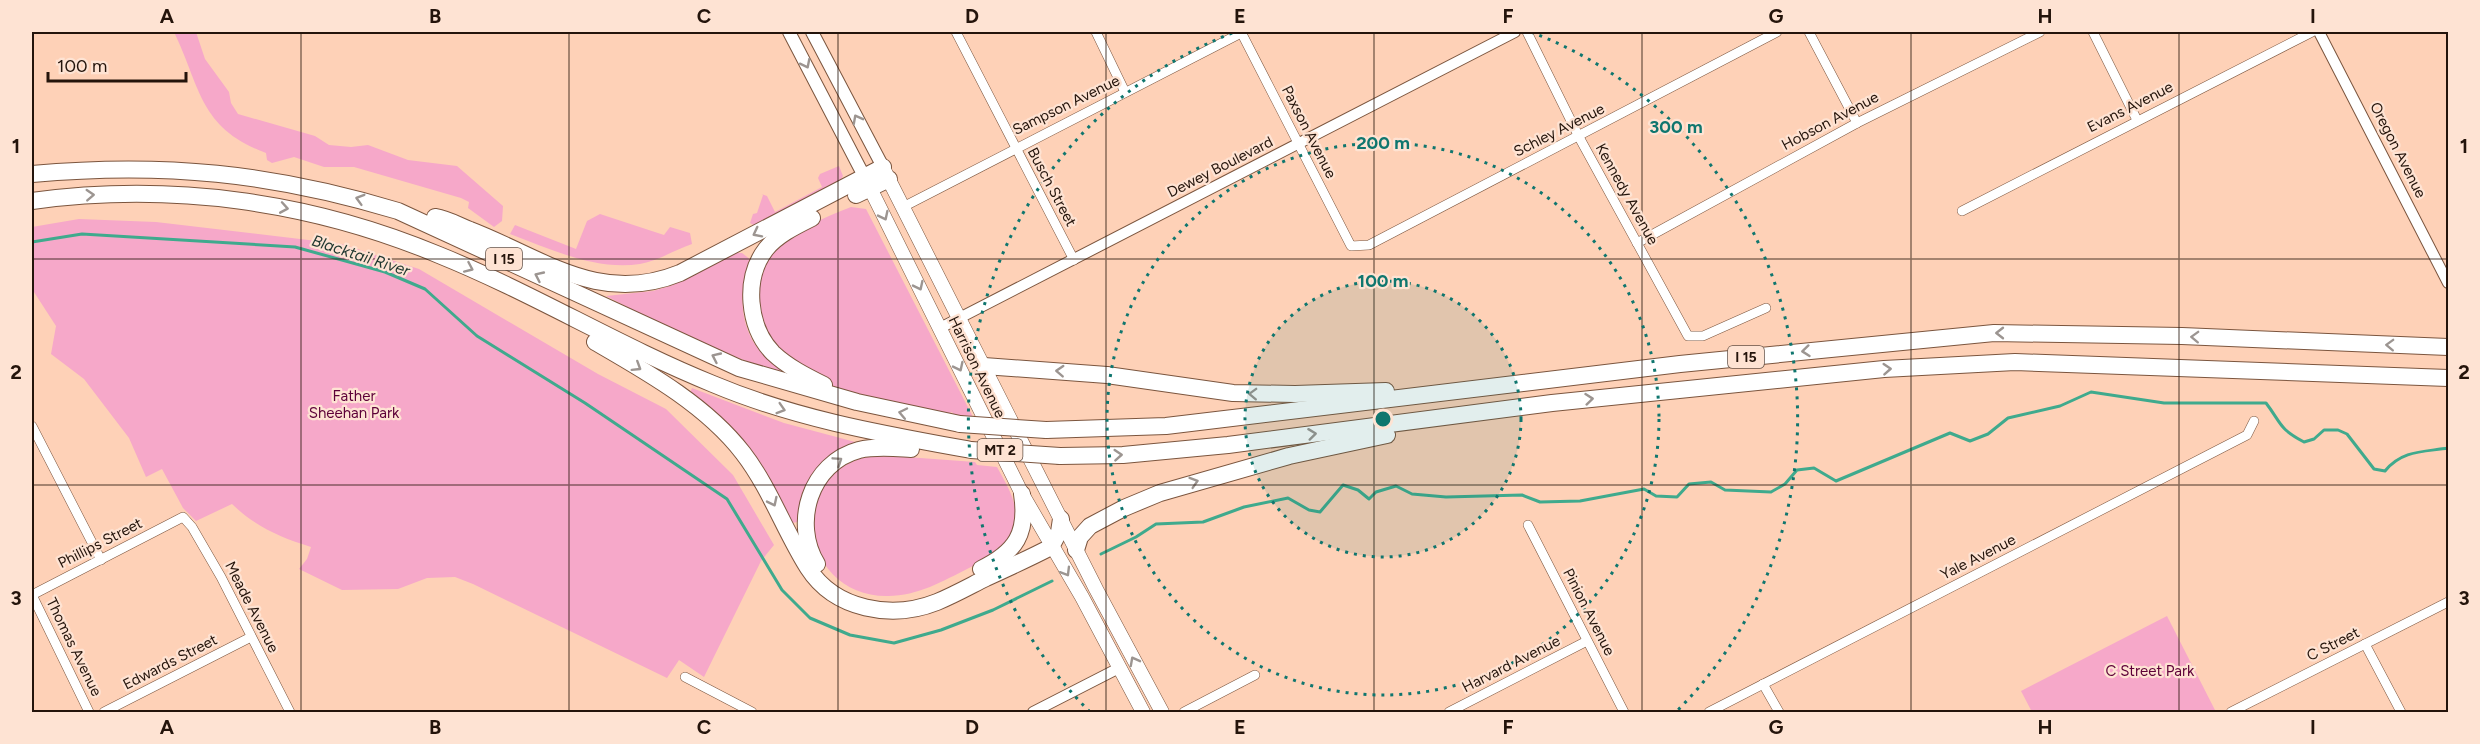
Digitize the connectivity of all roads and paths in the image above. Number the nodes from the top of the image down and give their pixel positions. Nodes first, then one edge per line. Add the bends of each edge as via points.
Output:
1 (789, 32) edge
2 (812, 32) edge
3 (956, 32) edge
4 (1095, 32) edge
5 (1242, 32) edge
6 (1515, 32) edge
7 (1527, 32) edge
8 (1777, 32) edge
9 (1809, 32) edge
10 (2040, 32) edge
11 (2093, 32) edge
12 (2312, 32) edge
13 (2319, 32) edge
14 (1125, 92) junction
15 (2137, 120) junction
16 (1857, 123) junction
17 (1579, 137) junction
18 (1298, 144) junction
19 (1014, 147) junction
20 (886, 173) junction
21 (32, 174) edge
22 (867, 182) junction
23 (32, 201) edge
24 (903, 207) junction
25 (398, 211) junction
26 (1962, 211) dead end
27 (1637, 243) junction
28 (1351, 246) joint
29 (1074, 260) junction
30 (2448, 283) edge
31 (1766, 308) dead end
32 (554, 310) junction
33 (959, 318) junction
34 (939, 328) junction
35 (2448, 347) edge
36 (984, 366) junction
37 (2448, 378) edge
38 (1458, 392) junction
39 (857, 402) junction
40 (1551, 403) junction
41 (2254, 421) dead end
42 (32, 426) edge
43 (971, 450) junction
44 (1022, 494) junction
45 (183, 517) joint
46 (1061, 519) junction
47 (1528, 525) dead end
48 (1051, 547) junction
49 (1076, 550) junction
50 (101, 560) junction
51 (32, 595) edge
52 (2448, 602) edge
53 (251, 637) junction
54 (1587, 641) junction
55 (2365, 644) junction
56 (1119, 668) junction
57 (1255, 675) dead end
58 (685, 677) dead end
59 (1764, 684) junction
60 (89, 712) edge
61 (104, 712) edge
62 (290, 712) edge
63 (753, 712) edge
64 (1033, 712) edge
65 (1143, 712) edge
66 (1162, 712) edge
67 (1184, 712) edge
68 (1449, 712) edge
69 (1624, 712) edge
70 (1709, 712) edge
71 (1779, 712) edge
72 (2231, 712) edge
73 (2401, 712) edge

1 -> 22 main road, Harrison Avenue / MT 2
20 -> 2 main road, Harrison Avenue
3 - 19 street, Busch Street
4 - 14 street
5 - 14 street, Sampson Avenue
5 - 18 street, Paxson Avenue
6 - 18 street, Dewey Boulevard
7 - 17 street, Kennedy Avenue
8 - 17 street, Schley Avenue
9 - 16 street
10 - 16 street, Hobson Avenue
11 - 15 street
12 - 15 street, Evans Avenue
13 - 30 street, Oregon Avenue
14 - 19 street, Sampson Avenue
15 - 26 street, Evans Avenue
16 - 27 street, Hobson Avenue
17 - 27 street, Kennedy Avenue
17 - 28 street, Schley Avenue via 1369,245
18 - 28 street, Paxson Avenue
18 - 29 street, Dewey Boulevard
19 - 24 street, Sampson Avenue
19 - 29 street, Busch Street
20 - 22 highway
20 - 24 main road, Harrison Avenue
25 -> 21 highway, I 15 via 338,193 225,172 137,168
22 -> 25 highway via 680,273 637,285 606,284 577,276 439,218
22 -> 34 main road, Harrison Avenue / MT 2
22 - 39 highway via 778,237 766,249 752,286 756,324 773,352 792,368
23 -> 32 highway, I 15 via 165,194 233,198 314,213 441,255
24 - 33 main road, Harrison Avenue
39 -> 25 highway, I 15 via 739,368
27 - 31 street, Kennedy Avenue via 1688,336 1703,336
29 - 33 street, Dewey Boulevard
32 -> 43 highway, I 15 via 652,358 774,406 851,429
32 -> 48 highway via 581,333 686,400 724,432 766,486 814,577 834,596 851,604 888,610 919,608
33 - 34 street, Dewey Boulevard
33 - 36 main road, Harrison Avenue
34 -> 44 main road, Harrison Avenue / MT 2
35 -> 38 highway, I 15 via 1994,333 1680,364
38 -> 36 highway via 1233,393 1107,375
36 - 46 main road, Harrison Avenue
40 -> 37 highway, I 15 via 1884,369 2015,362
38 -> 39 highway, I 15, bridge via 1166,426 1046,430 960,424
43 -> 40 highway, I 15, bridge via 1059,456 1123,455
49 -> 40 highway via 1083,531 1090,526 1124,508 1209,478 1377,436
41 - 59 street, Yale Avenue via 2247,435
42 - 50 street
44 -> 43 highway via 1025,515 1021,534 1012,547 996,562 930,594 905,600 866,597 842,587 821,570 809,548 806,508 819,477 834,462 859,450 883,447
44 - 48 main road, Harrison Avenue / MT 2
45 - 50 street, Phillips Street
45 - 53 street, Meade Avenue via 221,577
46 - 48 highway
46 - 49 main road, Harrison Avenue
47 - 54 street, Pinion Avenue
48 -> 56 main road, Harrison Avenue
66 -> 49 main road, Harrison Avenue
50 - 51 street, Phillips Street
51 - 60 street, Thomas Avenue
52 - 55 street, C Street
53 - 61 street, Edwards Street
53 - 62 street, Meade Avenue
54 - 68 street, Harvard Avenue
54 - 69 street, Pinion Avenue
55 - 72 street, C Street
55 - 73 street
56 - 64 street
56 - 65 main road, Harrison Avenue
57 - 67 street
58 - 63 street
59 - 70 street, Yale Avenue
59 - 71 street

